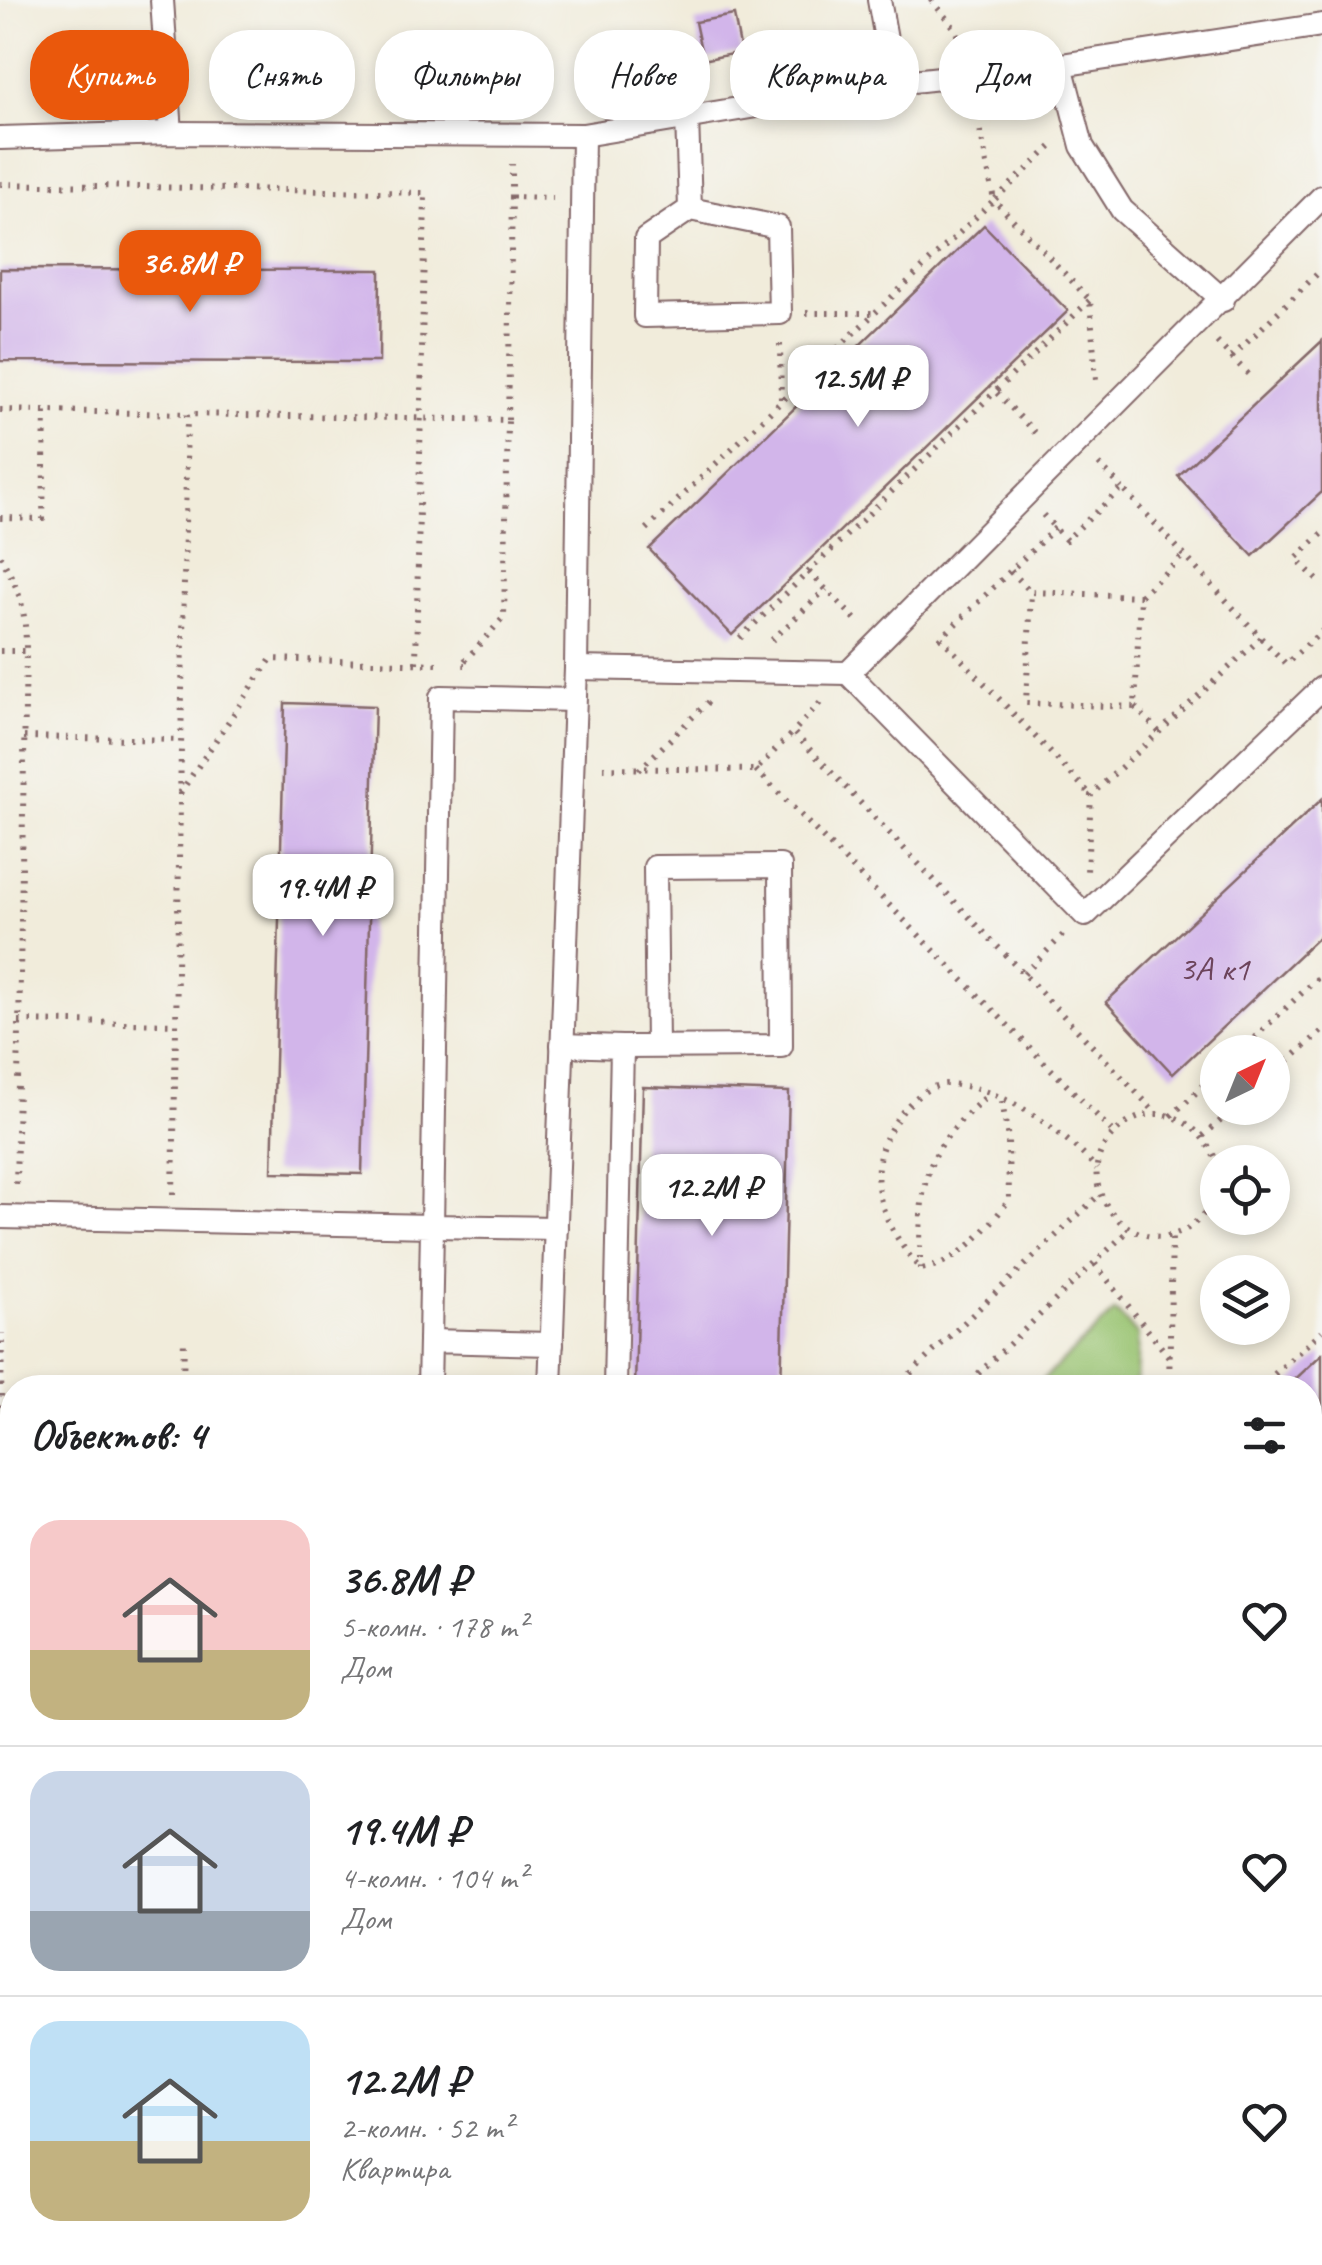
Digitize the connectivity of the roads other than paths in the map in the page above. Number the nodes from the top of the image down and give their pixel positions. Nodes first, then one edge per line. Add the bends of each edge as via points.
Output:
1 (162, 0) edge
2 (880, 0) edge
3 (1322, 24) edge
4 (885, 30) edge
5 (1065, 64) edge
6 (1065, 81) edge
7 (668, 120) edge
8 (686, 120) edge
9 (171, 133) junction
10 (583, 134) junction
11 (0, 138) edge
12 (1322, 197) edge
13 (690, 209) junction
14 (1223, 300) junction
15 (576, 668) junction
16 (848, 672) junction
17 (1322, 688) edge
18 (574, 700) junction
19 (562, 1045) junction
20 (622, 1046) junction
21 (657, 1046) junction
22 (8, 1217) edge
23 (432, 1226) junction
24 (556, 1228) junction
25 (430, 1342) junction
26 (552, 1344) junction
27 (429, 1375) edge
28 (551, 1375) edge
29 (615, 1375) edge

1 - 9 lane
2 - 4 lane
3 - 5 lane
6 - 14 lane via 1082,146 1122,210
7 - 10 lane
8 - 13 lane
9 - 10 lane
9 - 11 lane
10 - 15 lane
12 - 14 lane
13 - 13 lane via 646,239 645,316 780,312 778,226
14 - 16 lane
15 - 16 lane
15 - 18 lane
16 - 17 lane via 1084,915
18 - 19 lane
18 - 23 lane via 441,697
19 - 20 lane
19 - 24 lane
20 - 21 lane
20 - 29 lane
21 - 21 lane via 781,1046 780,866 655,867
22 - 23 lane
23 - 24 lane
23 - 25 lane
24 - 26 lane
25 - 26 lane
25 - 27 lane
26 - 28 lane

